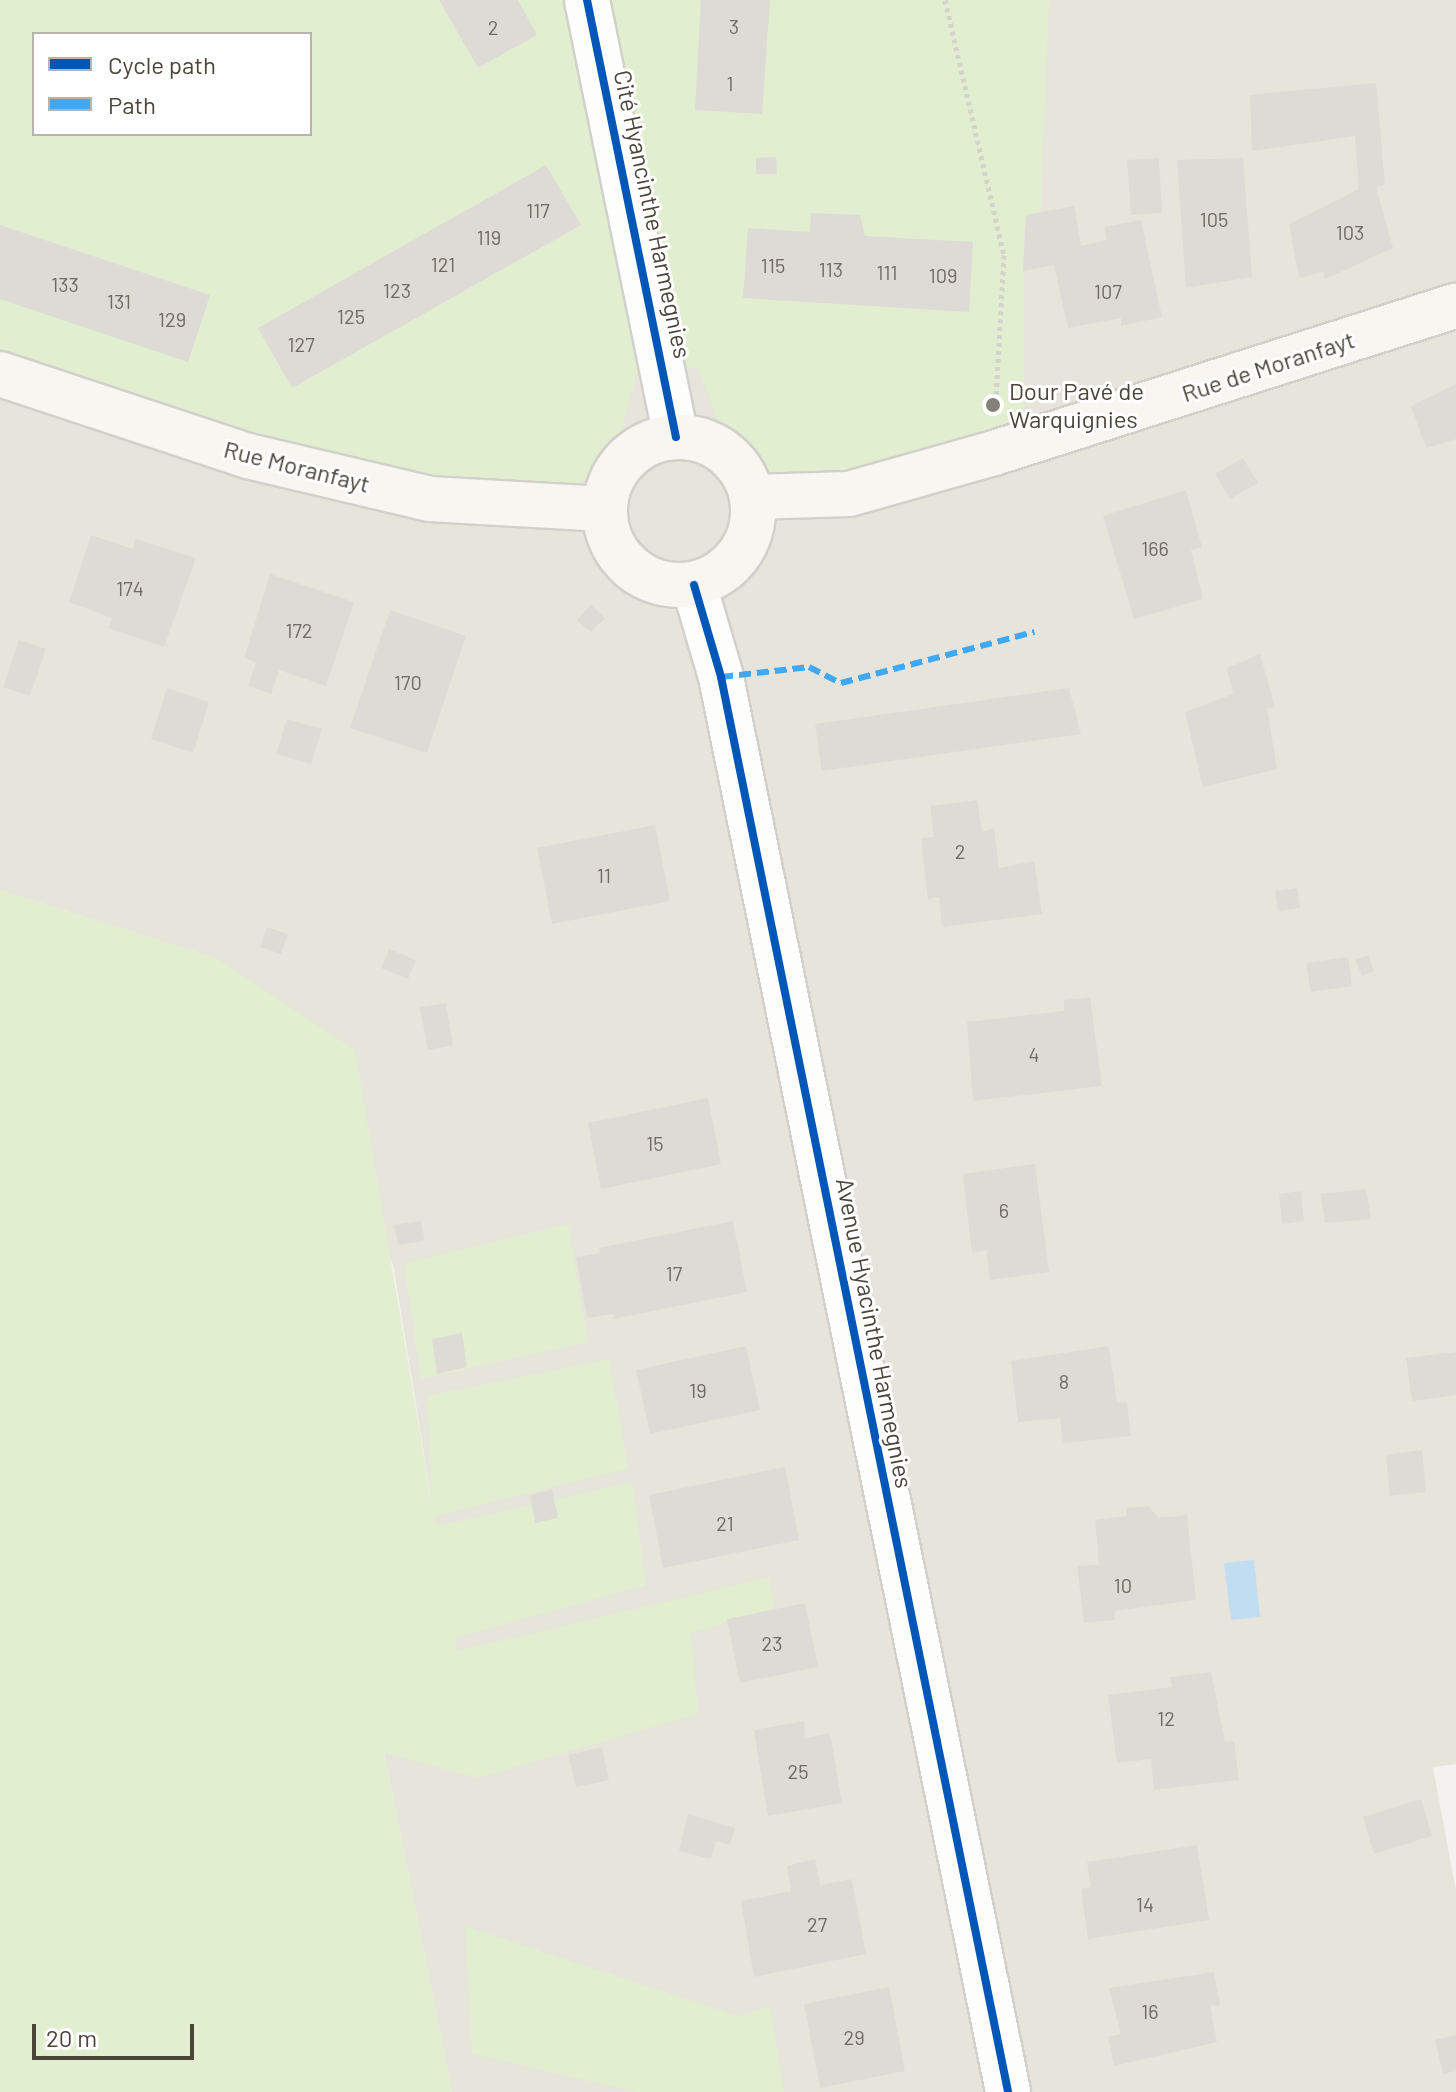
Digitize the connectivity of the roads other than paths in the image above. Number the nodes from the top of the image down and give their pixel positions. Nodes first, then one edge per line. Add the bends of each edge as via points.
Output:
1 (587, 0) edge
2 (1456, 306) edge
3 (0, 374) edge
4 (676, 437) junction
5 (753, 497) junction
6 (604, 509) junction
7 (694, 585) junction
8 (1008, 2092) edge

1 - 4 street, Cité Hyancinthe Harmegnies
2 - 5 main road, Rue de Moranfayt via 849,494
3 - 6 main road, Rue Moranfayt via 248,456 430,499
4 - 5 main road via 702,440 724,452
4 - 6 main road via 634,452 608,487
5 - 7 main road via 747,542 715,576
6 - 7 main road via 611,542 631,569 671,586
7 - 8 street, Avenue Hyacinthe Harmegnies via 721,677

